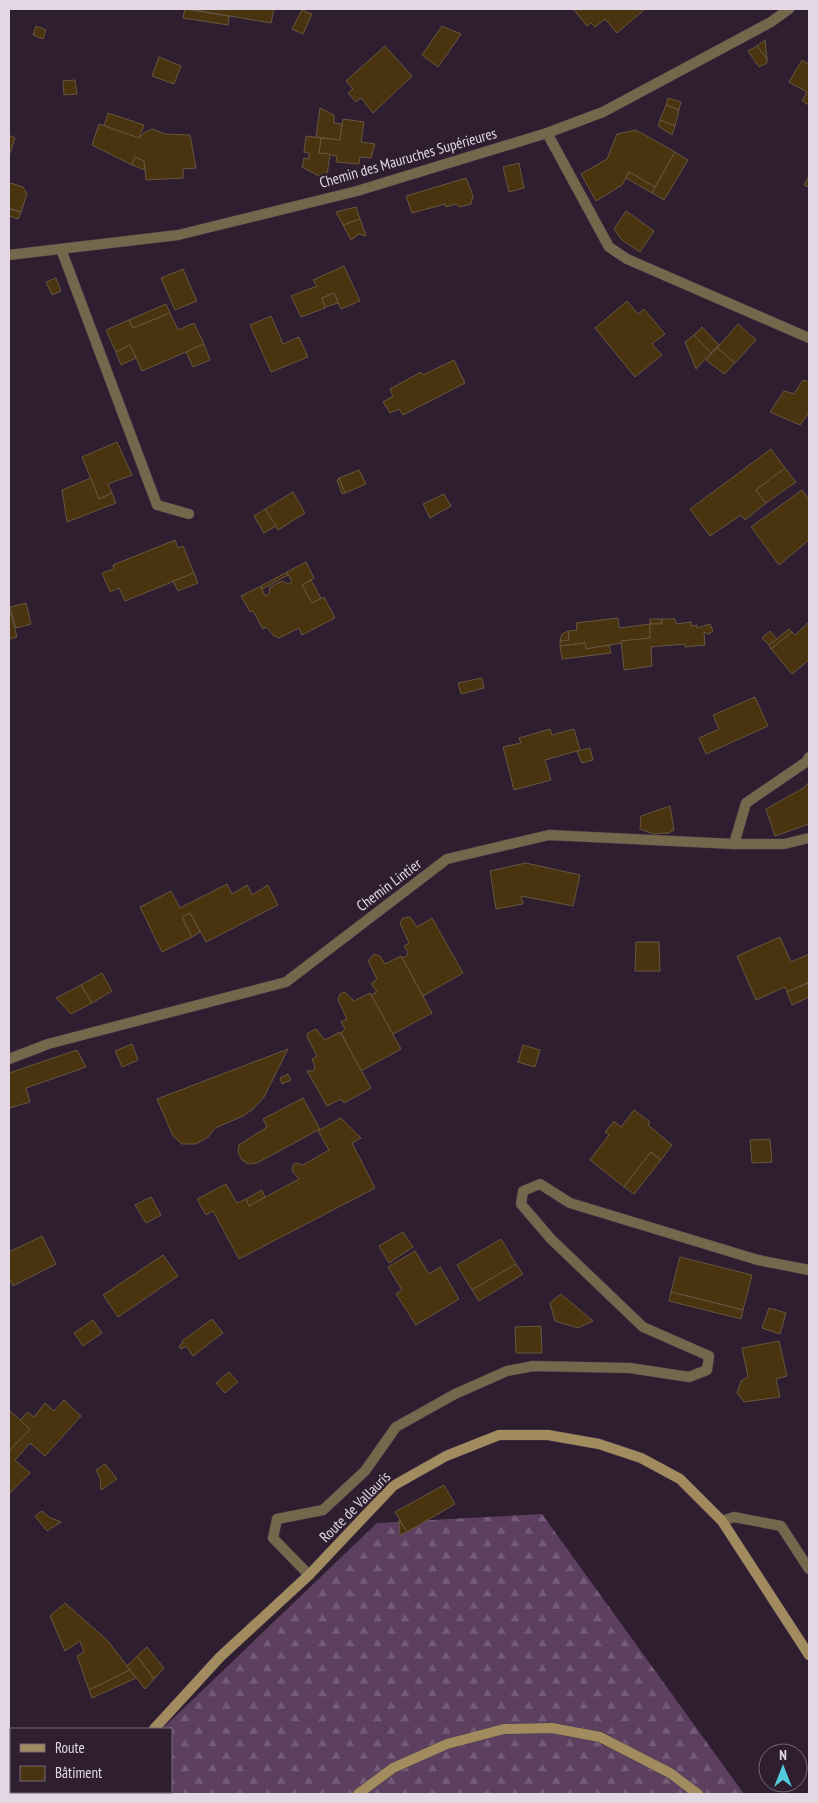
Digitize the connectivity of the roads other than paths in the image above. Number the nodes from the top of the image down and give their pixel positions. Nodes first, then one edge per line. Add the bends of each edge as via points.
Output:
1 (789, 9) edge
2 (547, 133) junction
3 (61, 249) junction
4 (9, 255) edge
5 (809, 338) edge
6 (189, 514) dead end
7 (809, 757) edge
8 (809, 838) edge
9 (734, 844) junction
10 (9, 1058) edge
11 (809, 1270) edge
12 (722, 1521) junction
13 (809, 1569) edge
14 (309, 1575) junction
15 (809, 1655) edge
16 (155, 1728) edge
17 (358, 1794) edge
18 (698, 1794) edge

1 - 2 street, Chemin des Mauruches Supérieures via 771,22 603,112
2 - 3 street, Chemin des Mauruches Supérieures via 357,191 178,235
2 - 5 street via 610,247 626,259
3 - 4 street, Chemin des Mauruches Supérieures
3 - 6 street via 157,505
7 - 9 street via 746,802
8 - 9 street, Chemin Lintier via 784,844
9 - 10 street, Chemin Lintier via 549,835 447,859 286,982 48,1044
11 - 14 street via 758,1260 570,1203 540,1184 523,1191 521,1204 551,1239 643,1327 710,1356 707,1370 689,1377 630,1368 533,1366 507,1371 455,1394 396,1427 365,1471 324,1510 277,1519 273,1538
12 - 13 street via 734,1516 781,1526
12 - 14 main road, Route de Vallauris via 680,1479 641,1458 599,1444 548,1435 499,1435 446,1456 393,1486
12 - 15 main road, Route de Vallauris
14 - 16 main road, Route de Vallauris via 220,1657
17 - 18 main road via 393,1768 447,1744 504,1729 552,1728 600,1737 670,1773

